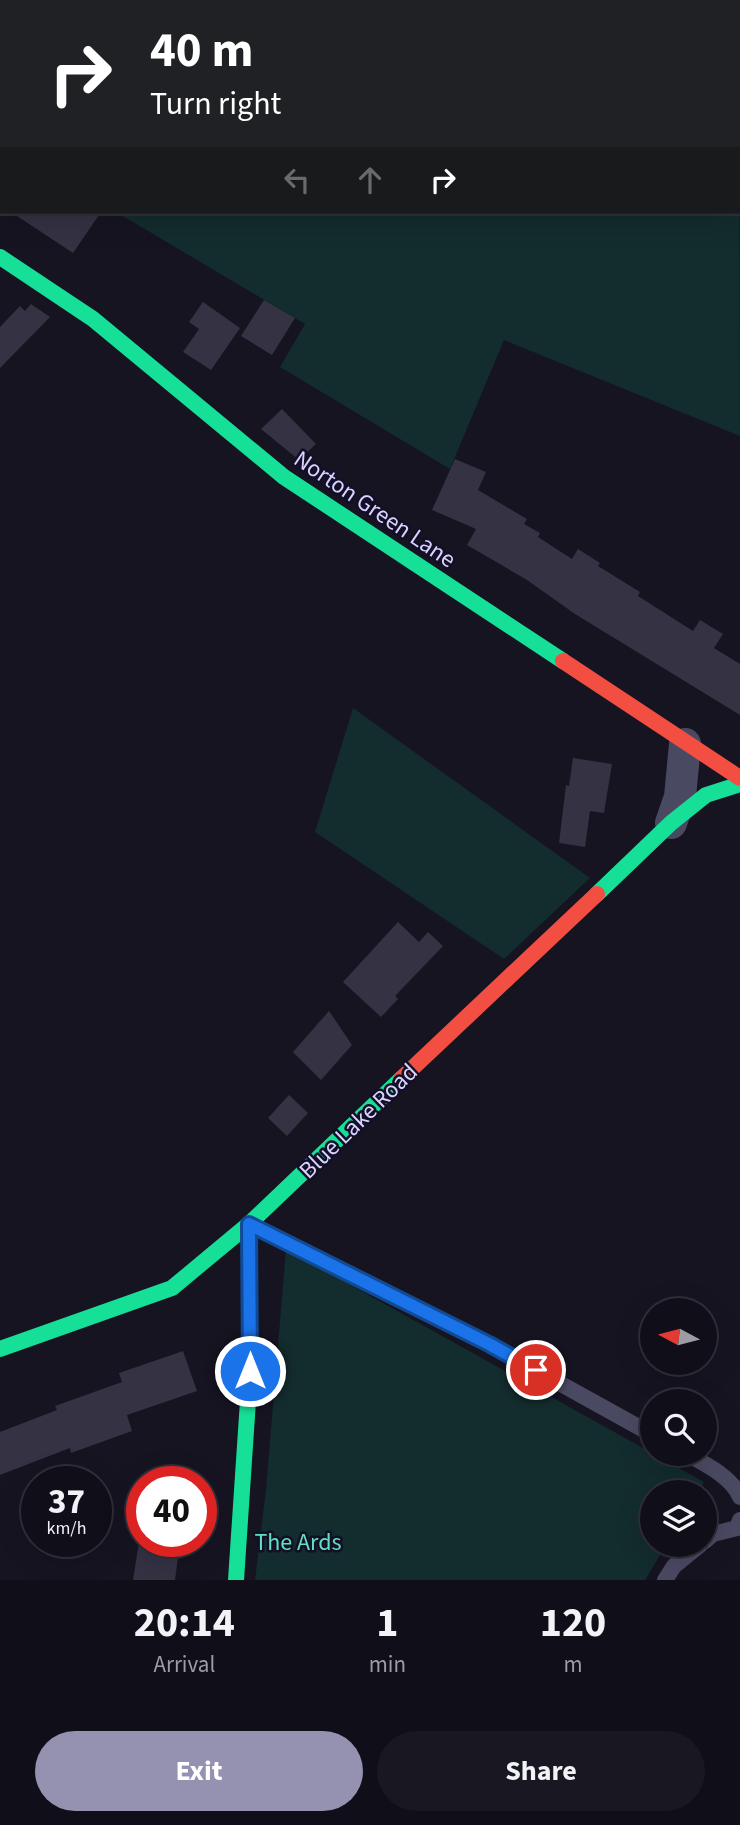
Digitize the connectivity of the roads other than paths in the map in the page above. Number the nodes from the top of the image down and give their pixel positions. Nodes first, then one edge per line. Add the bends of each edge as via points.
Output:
1 (0, 257) edge
2 (685, 744) junction
3 (740, 778) edge
4 (740, 784) edge
5 (671, 823) junction
6 (249, 1224) junction
7 (0, 1349) edge
8 (640, 1428) edge
9 (708, 1466) edge
10 (740, 1497) edge
11 (740, 1520) edge
12 (717, 1533) edge
13 (685, 1557) edge
14 (236, 1580) edge
15 (665, 1580) edge

1 - 2 street, Norton Green Lane via 93,319 284,477
2 - 3 street, Norton Green Lane
2 - 5 street via 680,797
4 - 5 street, Blue Lake Road via 706,795
5 - 6 street, Blue Lake Road
6 - 7 street, Blue Lake Road via 172,1288
6 - 8 lane via 489,1344
6 - 14 street via 250,1371
9 - 10 lane
11 - 12 lane via 737,1528
13 - 15 lane

